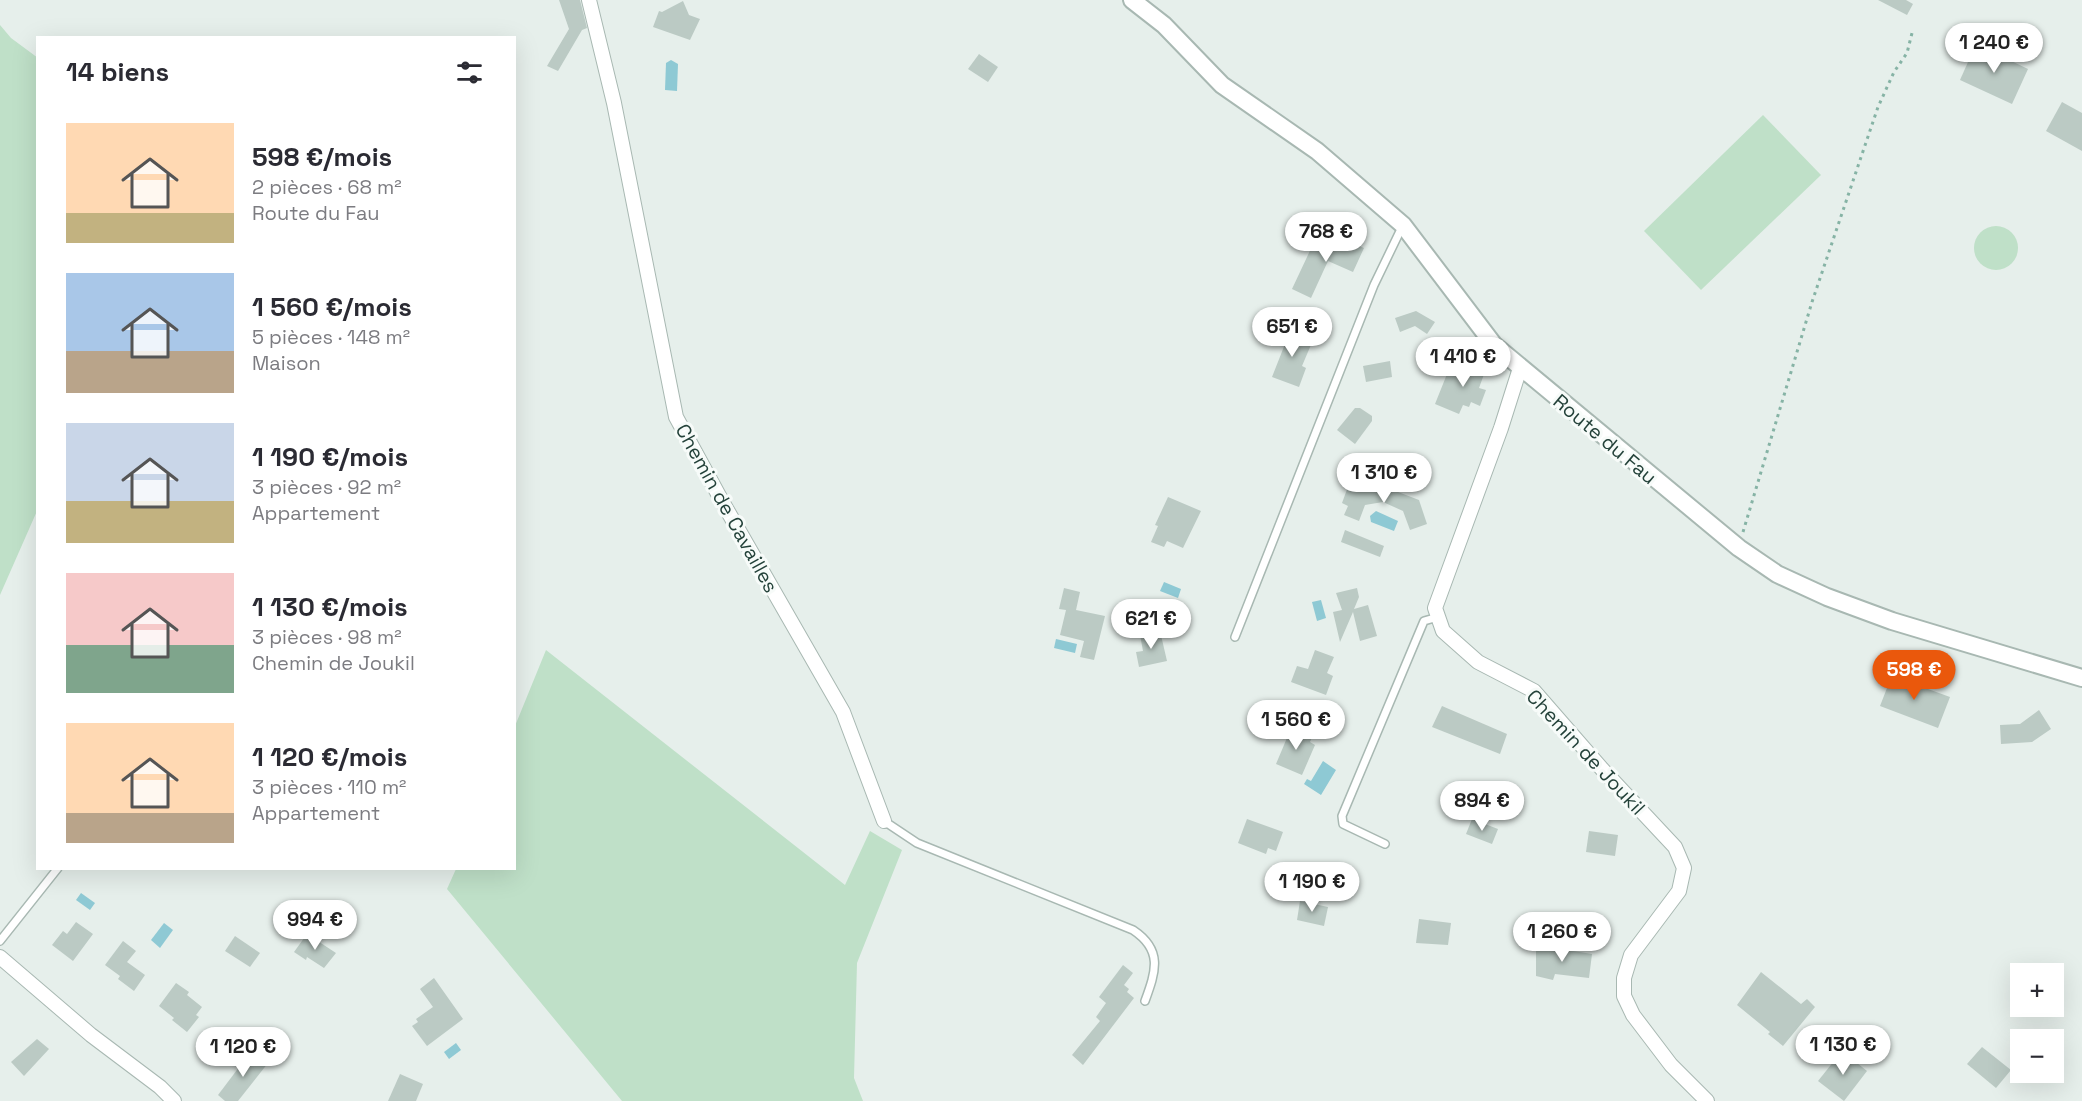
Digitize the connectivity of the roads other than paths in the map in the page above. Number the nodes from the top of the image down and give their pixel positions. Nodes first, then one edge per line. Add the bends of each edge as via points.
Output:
1 (589, 0) edge
2 (1132, 0) edge
3 (1403, 225) junction
4 (1520, 368) junction
5 (1438, 617) junction
6 (1235, 637) dead end
7 (2082, 678) edge
8 (884, 822) joint
9 (1385, 844) dead end
10 (56, 870) edge
11 (0, 941) edge
12 (0, 957) edge
13 (1145, 1001) dead end
14 (174, 1101) edge
15 (1707, 1101) edge

1 - 8 street, Chemin de Cavailles via 616,114 676,417 843,712
2 - 3 street, Route du Fau via 1164,25 1222,85 1317,151
3 - 4 street, Route du Fau via 1494,345
3 - 6 lane via 1374,285
4 - 5 street via 1435,608
4 - 7 street, Route du Fau via 1739,548 1777,574 1892,621
5 - 9 lane via 1424,621 1341,816 1343,824
5 - 15 street, Chemin de Joukil via 1443,631 1478,662 1533,691 1675,847 1684,868 1679,891 1631,955 1624,978 1624,996 1633,1015 1671,1065
8 - 13 lane via 917,843 1145,938 1153,948 1155,962
10 - 11 lane
12 - 14 street

